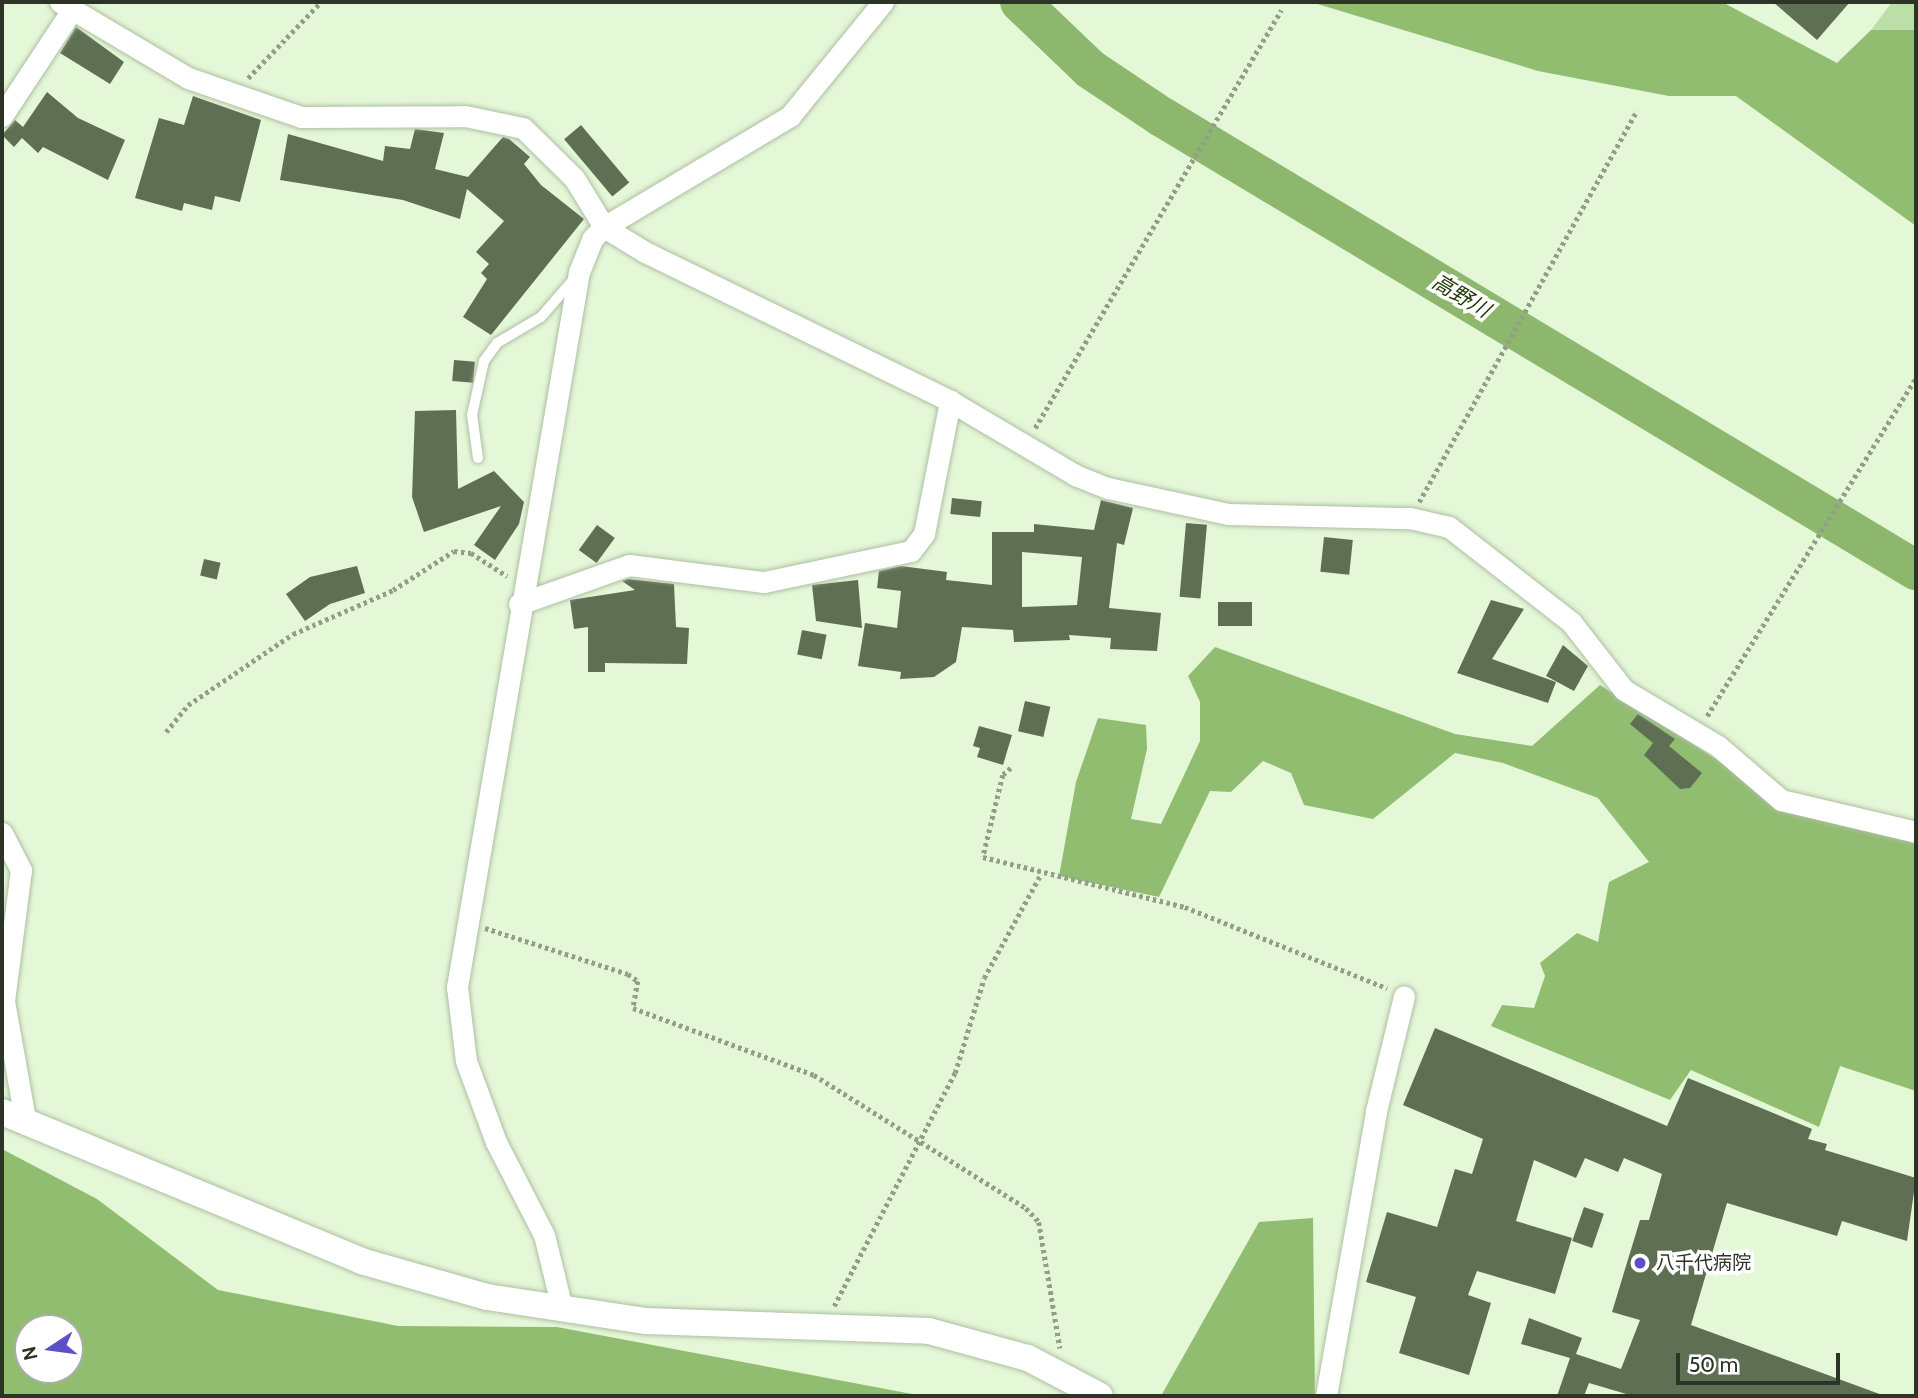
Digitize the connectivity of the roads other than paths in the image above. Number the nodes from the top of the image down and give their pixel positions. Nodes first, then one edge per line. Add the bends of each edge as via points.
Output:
1 (883, 2) edge
2 (66, 6) edge
3 (2, 116) edge
4 (604, 227) junction
5 (579, 272) junction
6 (950, 401) junction
7 (478, 458) dead end
8 (520, 595) junction
9 (1916, 832) edge
10 (2, 833) edge
11 (1404, 996) road end
12 (2, 1112) edge
13 (26, 1124) junction
14 (561, 1304) junction
15 (1101, 1396) edge
16 (1326, 1396) edge

1 - 4 street via 790,116
2 - 3 street
2 - 4 street via 188,78 301,117 497,118 542,143
4 - 5 street via 592,239
4 - 6 street
5 - 7 lane via 541,317 496,343 484,361 472,415
5 - 8 street
6 - 8 street via 924,534 911,551 764,582 629,565
6 - 9 street via 1074,475 1164,504 1228,513 1410,518 1449,527 1571,622 1624,690 1697,734 1781,800
8 - 14 street via 464,921 457,987 466,1060 496,1142 544,1235
10 - 13 street via 21,870 4,1001
11 - 16 street via 1376,1111
12 - 13 street
13 - 14 street via 361,1261 487,1297
14 - 15 street via 646,1321 929,1331 1028,1358

